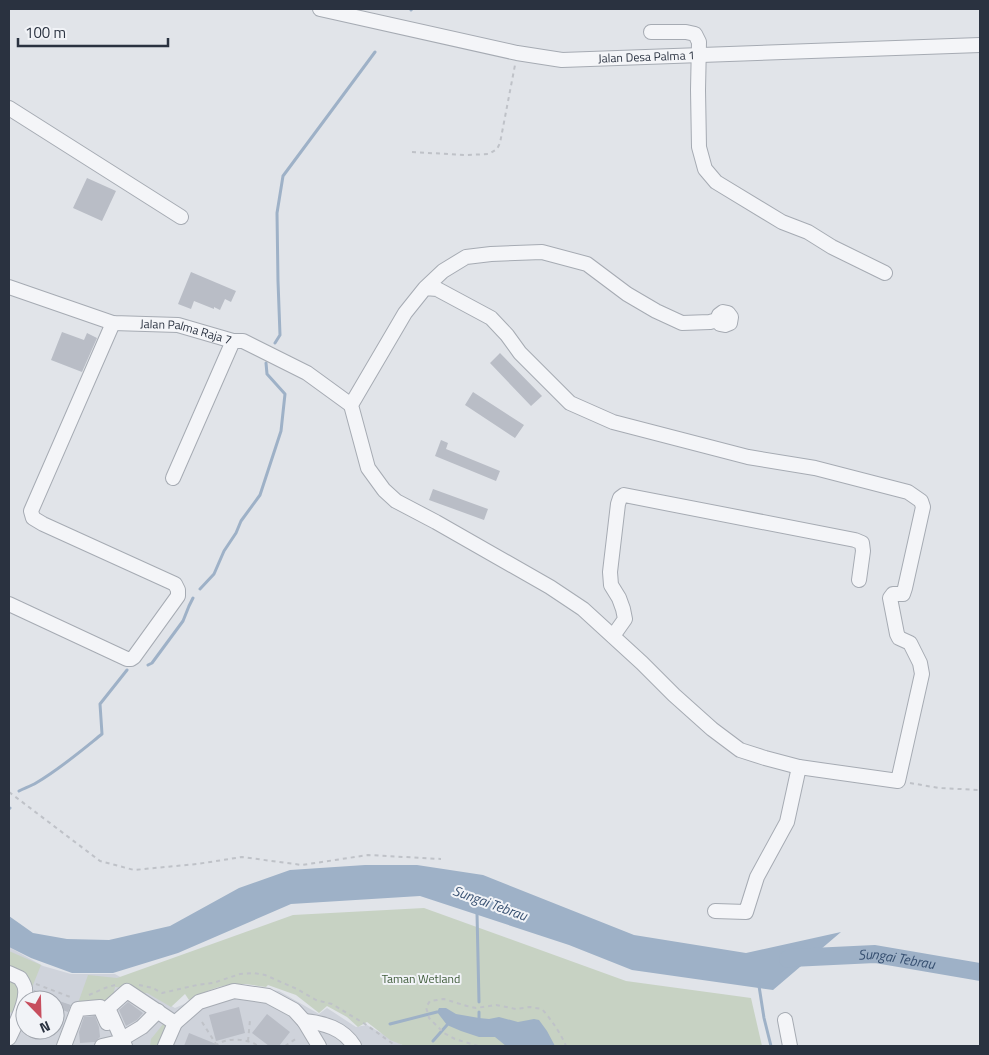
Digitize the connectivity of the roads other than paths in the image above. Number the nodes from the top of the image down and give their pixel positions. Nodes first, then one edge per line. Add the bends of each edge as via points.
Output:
1 (320, 9) edge
2 (651, 32) dead end
3 (980, 45) edge
4 (698, 55) junction
5 (9, 108) edge
6 (181, 217) dead end
7 (885, 273) dead end
8 (9, 287) edge
9 (425, 288) junction
10 (717, 320) dead end
11 (112, 323) junction
12 (233, 341) junction
13 (351, 405) junction
14 (173, 478) dead end
15 (859, 580) dead end
16 (9, 604) edge
17 (613, 636) junction
18 (799, 767) junction
19 (715, 911) dead end
20 (9, 974) edge
21 (158, 1011) junction
22 (785, 1020) dead end
23 (304, 1021) junction
24 (175, 1023) junction
25 (9, 1038) edge
26 (116, 1044) edge
27 (64, 1046) edge
28 (165, 1046) edge
29 (319, 1046) edge
30 (354, 1046) edge
31 (790, 1046) edge

1 - 4 street, Jalan Desa Palma 1 via 562,60
2 - 4 street via 695,34 699,42
3 - 4 street, Jalan Desa Palma 1
4 - 7 street via 699,147 705,169 716,182 782,222 808,232
5 - 6 street
8 - 11 street, Jalan Palma Raja 7
9 - 10 street via 443,270 466,257 542,252 587,264 627,294 682,323
9 - 13 street via 404,313
9 - 18 street via 436,289 491,318 520,353 570,403 613,422 748,457 825,471 908,492 921,501 923,506 905,588 903,594 892,594 890,598 897,634 910,643 922,674 898,781
11 - 12 street, Jalan Palma Raja 7 via 178,325
11 - 16 street via 31,511 33,518 43,524 175,584 178,596 131,659
12 - 13 street, Jalan Palma Raja 7 via 243,341 307,373
12 - 14 street
13 - 17 street via 368,468 396,501 550,587 583,609
15 - 17 street via 863,551 862,543 855,540 624,495 618,504 610,572 611,585 625,619
17 - 18 street via 712,729 740,750
18 - 19 street via 787,822 757,877 744,916
20 - 25 street via 20,978 26,989
21 - 24 street
21 - 26 street via 142,1027
21 - 26 street via 127,991 108,1008
22 - 31 street
23 - 24 street via 294,1010 268,996 234,991 199,1002
23 - 29 street
23 - 30 street via 335,1028
24 - 28 street
26 - 27 street via 100,1007 78,1009

